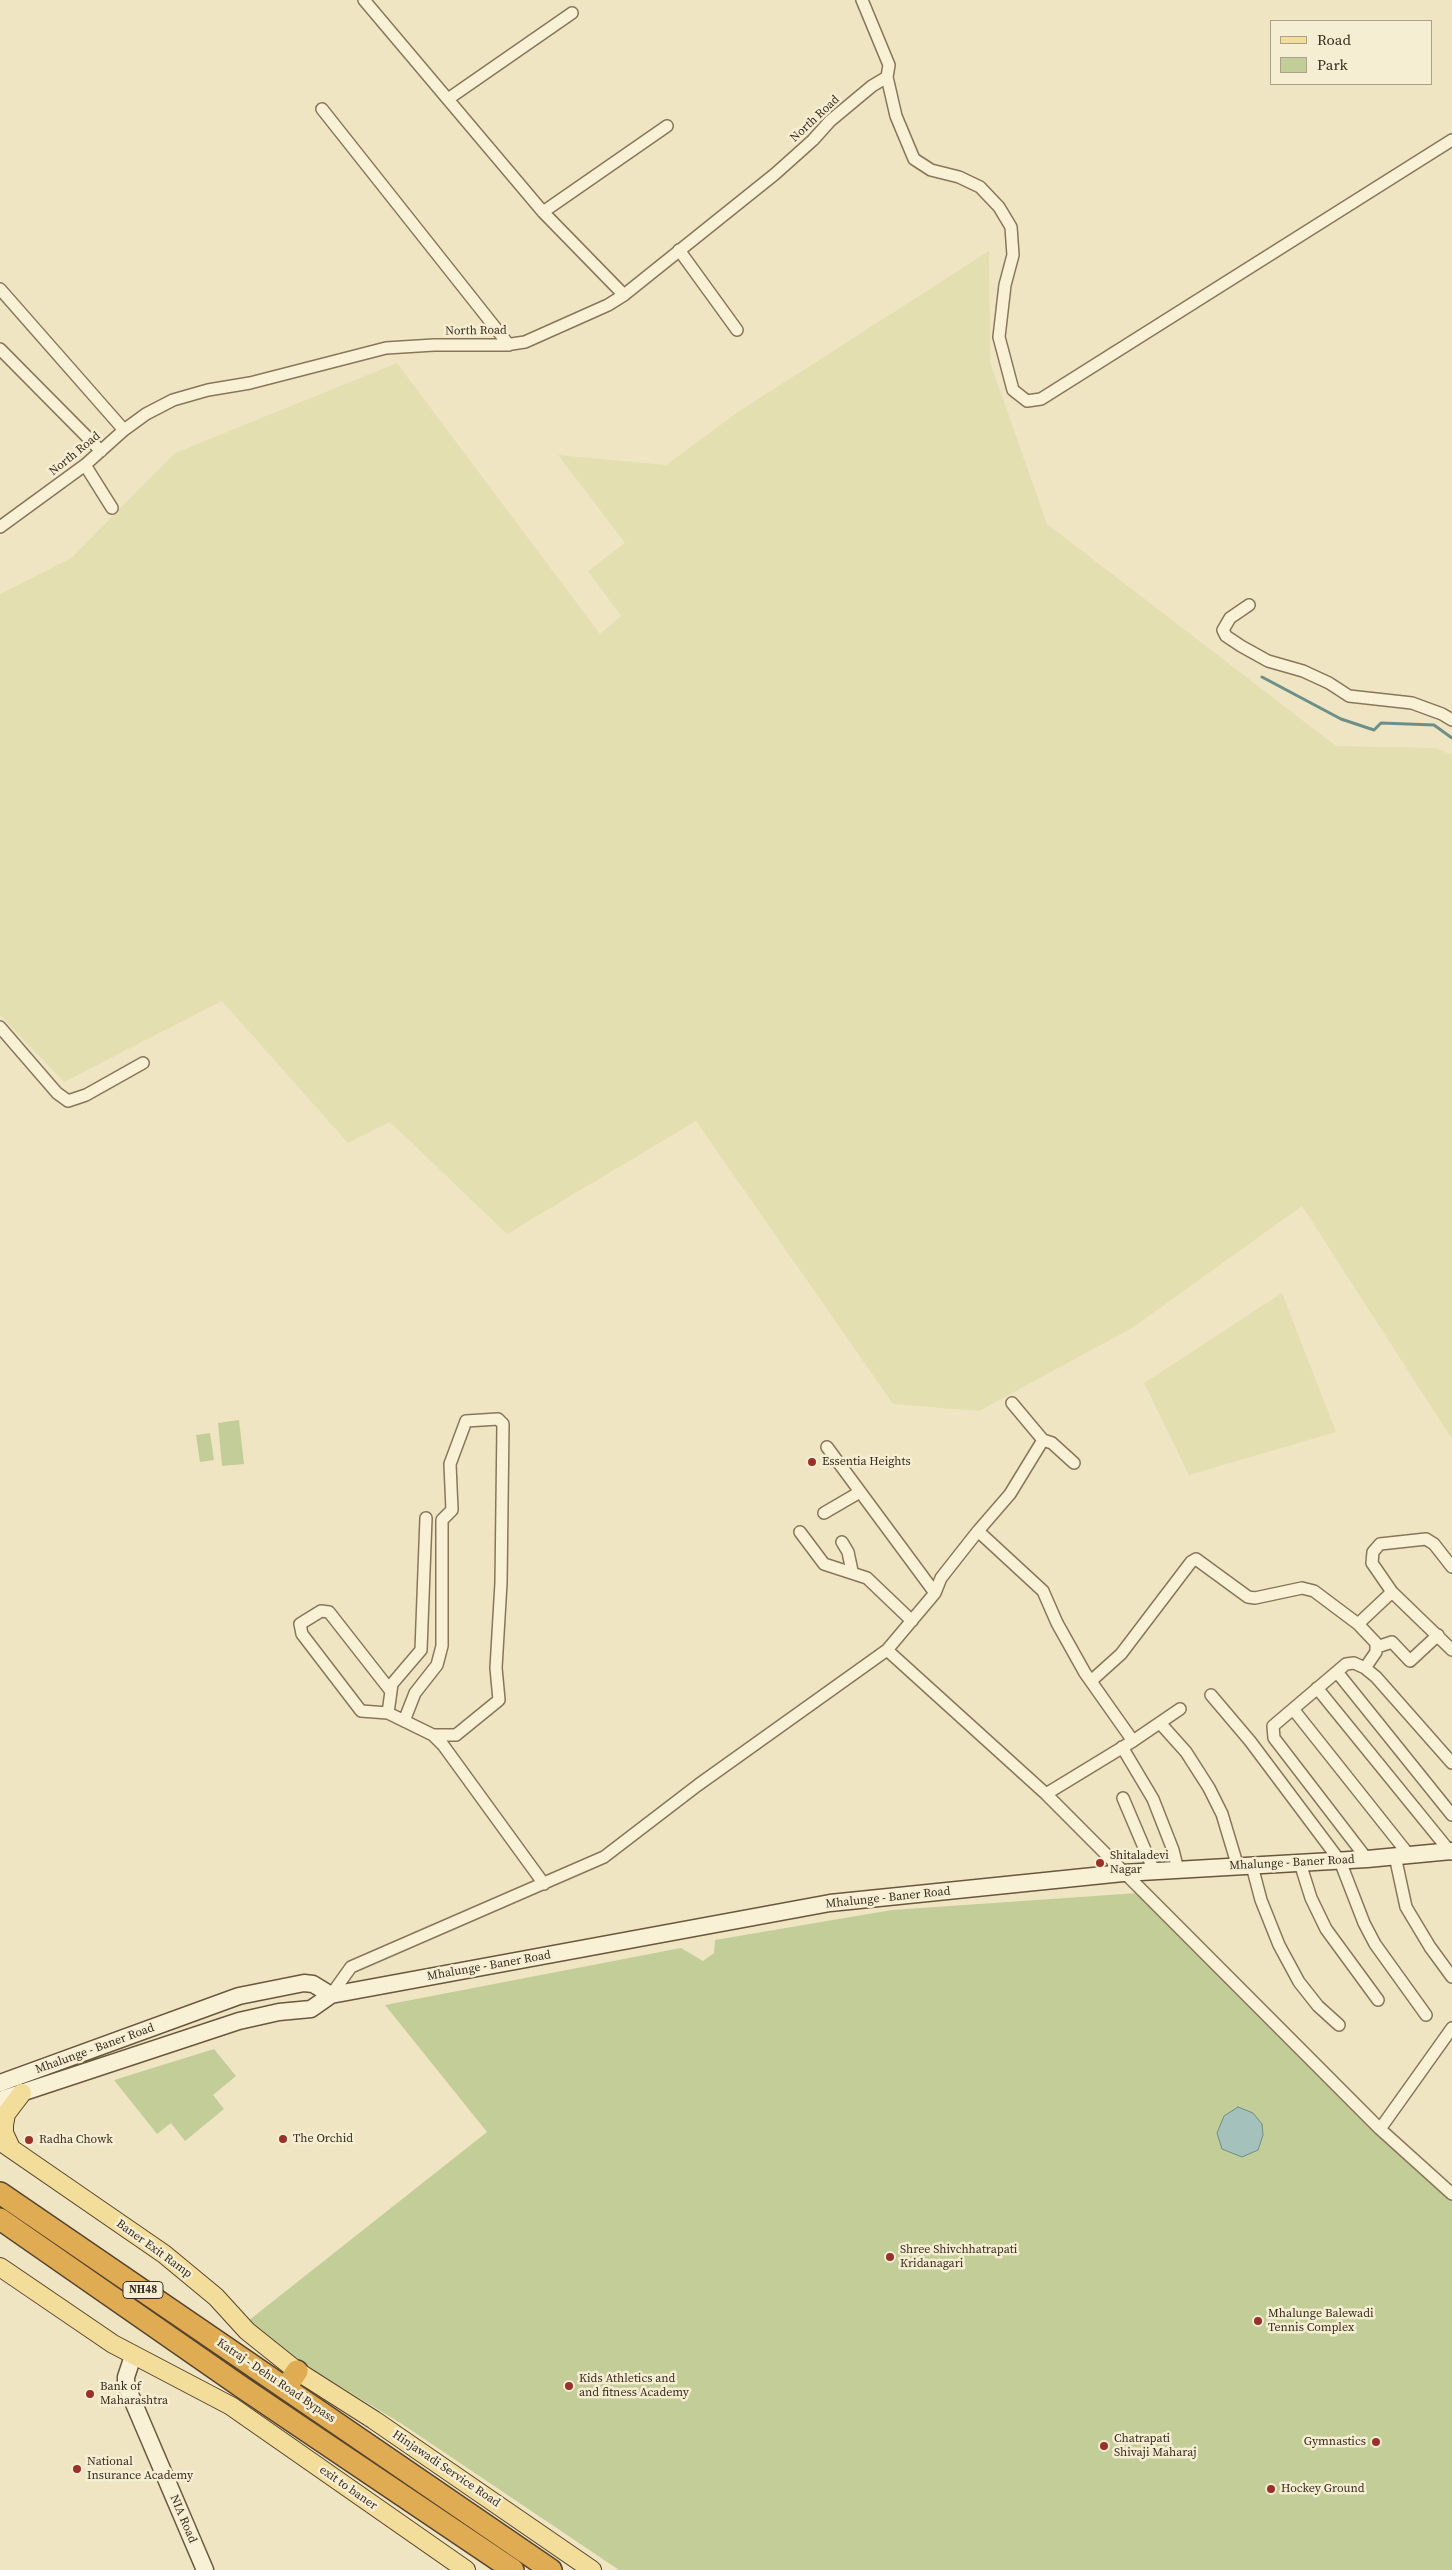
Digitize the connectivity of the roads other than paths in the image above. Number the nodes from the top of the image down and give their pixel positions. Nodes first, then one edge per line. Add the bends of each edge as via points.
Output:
1 (364, 0) edge
2 (862, 0) edge
3 (572, 13) dead end
4 (887, 77) junction
5 (448, 99) junction
6 (322, 108) dead end
7 (667, 126) dead end
8 (1452, 140) edge
9 (542, 212) junction
10 (679, 250) junction
11 (2, 295) edge
12 (624, 295) junction
13 (737, 330) dead end
14 (509, 345) junction
15 (0, 349) edge
16 (124, 430) junction
17 (101, 452) junction
18 (84, 465) junction
19 (112, 508) dead end
20 (0, 527) edge
21 (1249, 605) dead end
22 (1452, 720) edge
23 (0, 1027) edge
24 (143, 1064) dead end
25 (1012, 1403) dead end
26 (1044, 1440) junction
27 (826, 1447) dead end
28 (1074, 1463) dead end
29 (860, 1492) junction
30 (824, 1513) dead end
31 (426, 1518) dead end
32 (978, 1531) junction
33 (800, 1532) dead end
34 (842, 1542) dead end
35 (1452, 1567) edge
36 (852, 1571) junction
37 (1392, 1592) junction
38 (935, 1593) junction
39 (912, 1621) junction
40 (1358, 1624) junction
41 (1438, 1635) junction
42 (1377, 1647) junction
43 (887, 1650) junction
44 (1452, 1650) edge
45 (1366, 1668) junction
46 (1338, 1672) junction
47 (1091, 1681) junction
48 (1317, 1688) junction
49 (390, 1690) junction
50 (1211, 1695) dead end
51 (1180, 1709) dead end
52 (1293, 1709) junction
53 (388, 1713) junction
54 (404, 1721) junction
55 (1160, 1723) junction
56 (433, 1735) junction
57 (1133, 1741) junction
58 (1122, 1747) junction
59 (1452, 1763) edge
60 (1046, 1794) junction
61 (1122, 1798) dead end
62 (1452, 1815) edge
63 (1451, 1852) edge
64 (1402, 1856) junction
65 (1367, 1859) junction
66 (1340, 1861) junction
67 (1300, 1863) junction
68 (1245, 1866) junction
69 (1178, 1870) junction
70 (1154, 1871) junction
71 (1123, 1872) junction
72 (544, 1884) junction
73 (1452, 1978) edge
74 (331, 1995) junction
75 (1378, 2000) dead end
76 (1426, 2015) dead end
77 (1338, 2025) dead end
78 (1452, 2028) edge
79 (140, 2033) junction
80 (147, 2053) junction
81 (0, 2083) edge
82 (22, 2093) junction
83 (0, 2100) edge
84 (1380, 2129) junction
85 (5, 2145) edge
86 (0, 2192) edge
87 (1452, 2194) edge
88 (0, 2220) edge
89 (0, 2267) edge
90 (133, 2356) junction
91 (291, 2380) junction
92 (243, 2388) junction
93 (230, 2406) junction
94 (205, 2570) edge
95 (466, 2570) edge
96 (513, 2570) edge
97 (552, 2570) edge
98 (592, 2570) edge

1 - 5 street
2 - 4 street via 886,57
3 - 5 street
4 - 8 street via 896,116 914,160 931,170 959,177 980,187 999,206 1011,228 1014,256 1005,285 999,337 1013,390 1027,401 1041,399
4 - 10 street, North Road via 830,121 775,174
5 - 9 street
6 - 14 street
7 - 9 street
9 - 12 street
10 - 12 street, North Road
10 - 13 street
11 - 16 street
12 - 14 street, North Road via 525,342
14 - 16 street, North Road via 386,348 172,400
15 - 17 street
16 - 17 street, North Road
17 - 18 street, North Road
18 - 19 street
18 - 20 street, North Road
21 - 22 street via 1230,618 1223,630 1241,646 1268,661 1329,683 1349,696 1412,703
23 - 24 street via 57,1093 68,1101 86,1095
25 - 26 street
26 - 28 street
26 - 32 street via 1022,1470 1010,1494
27 - 29 street
29 - 30 street
29 - 38 street
31 - 49 street via 420,1650
32 - 38 street via 941,1578
32 - 47 street via 1043,1591 1057,1623
33 - 36 street via 824,1564
34 - 36 street
35 - 37 street via 1426,1539 1380,1544 1373,1552 1372,1563
36 - 39 street via 867,1578
37 - 40 street
37 - 41 street
38 - 39 street
39 - 43 street
40 - 42 street
40 - 47 street via 1308,1588 1248,1597 1200,1560 1194,1559 1121,1654
41 - 42 street via 1410,1661 1392,1642
41 - 44 street
42 - 45 street
43 - 60 street
43 - 72 street via 698,1785 604,1857
45 - 46 street via 1354,1663 1346,1664
45 - 59 street
46 - 48 street
46 - 62 street
47 - 57 street
48 - 52 street
48 - 63 street
49 - 53 street
49 - 53 street via 329,1612 321,1611 300,1624 302,1634 355,1705 368,1713
50 - 66 street via 1250,1741
51 - 55 street
52 - 64 street
52 - 65 street via 1273,1726 1274,1738
53 - 54 street
54 - 56 street
54 - 56 street via 415,1693 437,1665 442,1646 442,1520 452,1510 450,1464 466,1421 498,1419 503,1424 501,1583 496,1668 499,1700 456,1735
55 - 57 street
55 - 68 street via 1186,1752 1209,1788
56 - 72 street
57 - 58 street
58 - 60 street
58 - 69 street via 1154,1799
60 - 71 street
61 - 70 street
63 - 64 main road, Mhalunge - Baner Road
64 - 65 main road, Mhalunge - Baner Road
64 - 73 street via 1406,1907
65 - 66 main road, Mhalunge - Baner Road
66 - 67 main road, Mhalunge - Baner Road
66 - 76 street via 1375,1944
67 - 68 main road, Mhalunge - Baner Road
67 - 75 street via 1311,1898 1326,1929
68 - 69 main road, Mhalunge - Baner Road
68 - 77 street via 1279,1945 1300,1982
69 - 70 main road, Mhalunge - Baner Road
70 - 71 main road, Mhalunge - Baner Road
71 - 74 main road, Mhalunge - Baner Road via 830,1903
71 - 84 street
72 - 74 street via 351,1967
74 - 79 main road, Mhalunge - Baner Road via 313,1984 304,1983 261,1990
74 - 80 main road, Mhalunge - Baner Road via 311,2009 239,2021
78 - 84 street
79 - 80 main road
79 - 81 main road, Mhalunge - Baner Road
80 - 82 main road, Mhalunge - Baner Road
82 - 83 main road, Mhalunge - Baner Road
82 - 85 main road via 6,2114
84 - 87 street
85 - 91 main road, Baner Exit Ramp via 164,2254 216,2297
86 - 91 highway, Katraj - Dehu Road Bypass / NH48
88 - 92 highway, Katraj - Dehu Road Bypass / NH48
89 - 90 main road
90 - 93 main road
90 - 94 main road, NIA Road via 126,2385
91 - 97 highway, Katraj - Dehu Road Bypass / NH48
91 - 98 main road, Hinjawadi Service Road via 374,2420
92 - 93 main road
92 - 96 highway, Katraj - Dehu Road Bypass / NH48
93 - 95 main road, exit to baner

